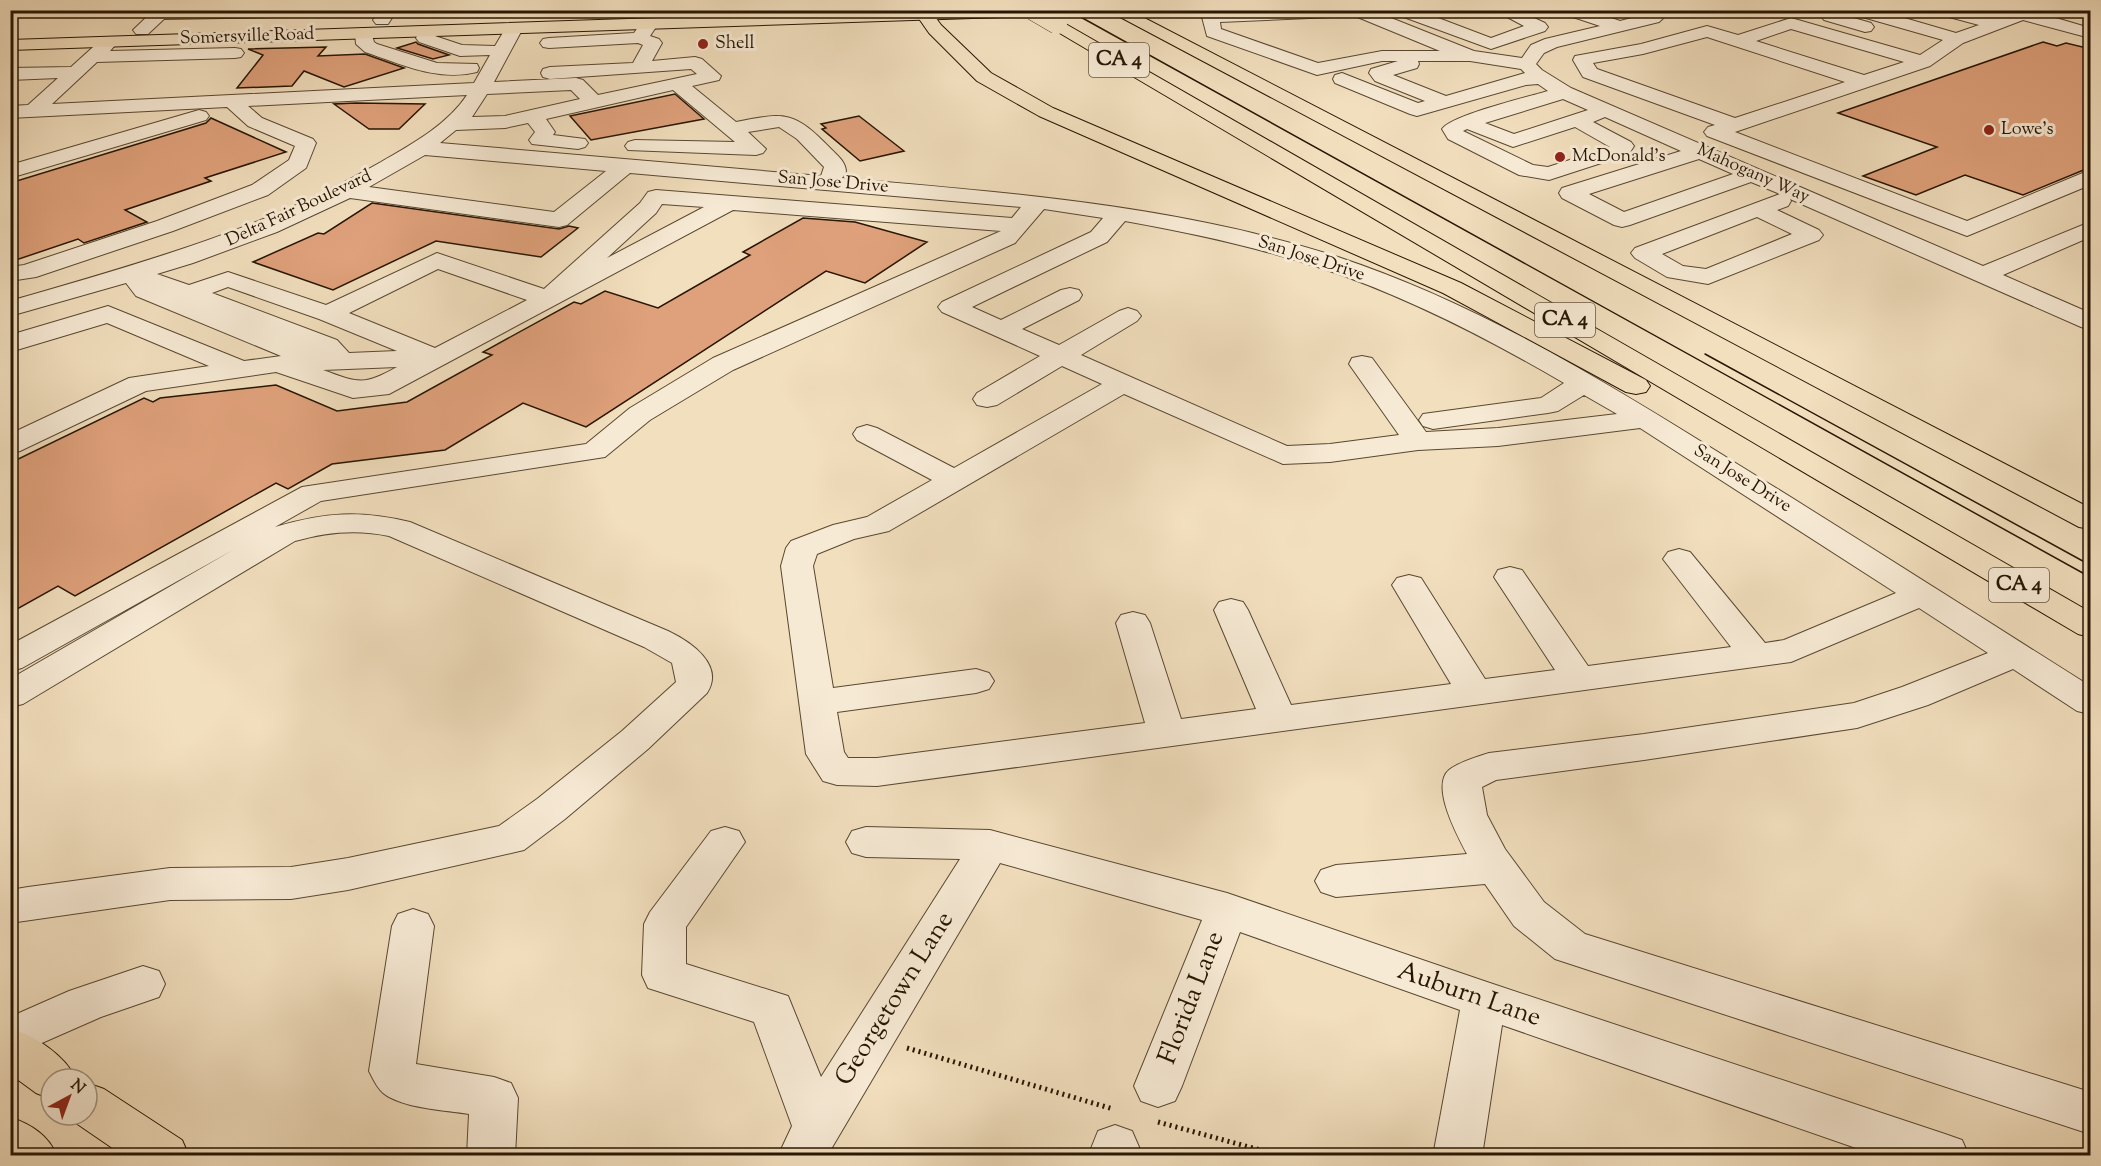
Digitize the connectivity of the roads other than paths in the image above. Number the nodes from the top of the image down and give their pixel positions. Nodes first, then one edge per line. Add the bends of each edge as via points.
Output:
1 (301, 10) edge
2 (331, 10) edge
3 (1033, 10) edge
4 (1115, 10) edge
5 (1450, 10) edge
6 (1502, 10) edge
7 (1570, 10) edge
8 (1664, 10) edge
9 (1846, 10) edge
10 (1857, 10) edge
11 (1944, 10) edge
12 (2056, 10) edge
13 (279, 12) edge
14 (922, 12) edge
15 (385, 15) edge
16 (1060, 15) edge
17 (518, 16) edge
18 (2009, 16) edge
19 (1485, 18) dead end
20 (1172, 19) dead end
21 (2091, 20) edge
22 (435, 24) edge
23 (645, 24) edge
24 (1619, 26) junction
25 (2070, 27) junction
26 (142, 30) junction
27 (1595, 32) junction
28 (364, 33) junction
29 (2091, 33) edge
30 (10, 35) edge
31 (250, 36) junction
32 (1738, 41) junction
33 (110, 42) junction
34 (549, 43) dead end
35 (10, 45) edge
36 (1949, 45) junction
37 (1428, 48) junction
38 (1643, 49) junction
39 (502, 50) junction
40 (378, 51) junction
41 (460, 51) junction
42 (235, 53) junction
43 (93, 57) junction
44 (1531, 60) junction
45 (1923, 62) junction
46 (425, 67) junction
47 (639, 68) junction
48 (219, 70) dead end
49 (77, 72) junction
50 (16, 74) edge
51 (487, 76) junction
52 (1342, 80) dead end
53 (1864, 82) junction
54 (677, 84) junction
55 (203, 87) dead end
56 (1564, 92) junction
57 (10, 96) edge
58 (594, 102) junction
59 (1444, 102) junction
60 (242, 103) junction
61 (187, 104) junction
62 (1608, 110) junction
63 (33, 111) junction
64 (10, 112) edge
65 (534, 115) junction
66 (1581, 120) junction
67 (452, 124) junction
68 (1725, 128) junction
69 (733, 129) junction
70 (1466, 130) junction
71 (538, 140) junction
72 (1680, 142) junction
73 (421, 148) junction
74 (1388, 151) junction
75 (1701, 151) junction
76 (516, 156) junction
77 (625, 165) junction
78 (10, 172) edge
79 (1753, 174) junction
80 (755, 177) junction
81 (2091, 177) edge
82 (828, 183) junction
83 (347, 191) junction
84 (1798, 194) junction
85 (731, 202) junction
86 (1038, 202) junction
87 (1758, 209) junction
88 (1120, 213) junction
89 (1019, 225) junction
90 (2091, 229) edge
91 (10, 274) edge
92 (131, 274) junction
93 (1983, 275) junction
94 (189, 293) junction
95 (1070, 294) dead end
96 (548, 299) junction
97 (10, 309) edge
98 (328, 314) junction
99 (1128, 316) dead end
100 (2091, 322) edge
101 (1001, 330) junction
102 (10, 344) edge
103 (1060, 356) junction
104 (436, 358) junction
105 (340, 360) junction
106 (278, 364) junction
107 (1362, 364) dead end
108 (242, 369) junction
109 (1585, 382) junction
110 (1122, 384) junction
111 (987, 399) dead end
112 (1647, 419) junction
113 (1412, 432) junction
114 (867, 434) dead end
115 (10, 445) edge
116 (954, 480) junction
117 (2091, 520) edge
118 (1948, 544) junction
119 (1679, 559) dead end
120 (1510, 578) dead end
121 (1409, 585) dead end
122 (1922, 594) junction
123 (1231, 610) dead end
124 (1133, 623) dead end
125 (2091, 626) edge
126 (2016, 655) junction
127 (1757, 656) junction
128 (10, 660) edge
129 (1579, 679) junction
130 (976, 681) dead end
131 (1475, 693) junction
132 (10, 695) edge
133 (817, 702) junction
134 (2091, 702) edge
135 (1279, 719) junction
136 (1167, 734) junction
137 (725, 842) dead end
138 (866, 842) dead end
139 (990, 845) junction
140 (1496, 867) junction
141 (1336, 881) dead end
142 (10, 907) edge
143 (1227, 910) junction
144 (413, 926) dead end
145 (143, 984) dead end
146 (1484, 1000) junction
147 (10, 1038) edge
148 (10, 1047) edge
149 (39, 1068) edge
150 (99, 1112) edge
151 (2091, 1113) edge
152 (1131, 1124) edge
153 (10, 1139) edge
154 (809, 1141) edge
155 (1936, 1154) edge
156 (33, 1155) edge
157 (165, 1155) edge
158 (491, 1155) edge
159 (1457, 1155) edge

1 - 2 street
3 - 16 main road, CA 4, bridge
4 - 74 main road, CA 4
5 - 44 street via 1407,12 1491,44 1499,42
6 - 44 street via 1539,27
7 - 24 street
8 - 24 street via 1653,18
9 - 36 street via 1830,16
10 - 36 street
11 - 18 street
12 - 21 street
13 - 26 street via 160,14
14 - 16 main road, Somersville Road
14 - 23 main road, Somersville Road
14 - 118 main road via 984,77 1046,112 1452,288 1756,451
15 - 22 main road, Somersville Road
15 - 26 main road, Somersville Road
16 - 118 main road, CA 4
17 - 22 main road, Somersville Road
17 - 23 main road, Somersville Road
17 - 39 street, Delta Fair Boulevard
18 - 25 street
18 - 36 street
19 - 44 street
20 - 74 main road
21 - 25 street
22 - 28 main road, Somersville Road
22 - 40 street
22 - 41 street
23 - 34 street
23 - 47 street via 653,43
24 - 27 street
25 - 29 street
26 - 30 main road, Somersville Road
27 - 38 street
27 - 44 street via 1551,43
28 - 31 main road, Somersville Road
28 - 40 street via 364,44
31 - 33 main road, Somersville Road
31 - 42 street
32 - 38 street via 1712,25
32 - 45 street via 1791,23
32 - 53 street
33 - 35 main road, Somersville Road
33 - 43 street
36 - 45 street
37 - 37 street via 1317,69 1213,32 1211,17 1357,11
37 - 44 street via 1470,56
38 - 68 street via 1582,60 1590,73
39 - 41 street
39 - 51 street, Delta Fair Boulevard
40 - 46 street
41 - 46 street
42 - 43 street
42 - 48 street
43 - 49 street
44 - 56 street, Mahogany Way
44 - 59 street
44 - 59 street via 1483,76 1458,68 1415,64 1378,73
45 - 53 street
46 - 51 street
47 - 51 street
47 - 54 street via 695,63 712,76
49 - 50 street
49 - 63 street
50 - 57 street via 14,82 19,84
51 - 58 street via 576,84
51 - 60 street
51 - 67 street, Delta Fair Boulevard via 464,114
52 - 59 street via 1417,111
53 - 68 street
54 - 58 street
54 - 69 street
55 - 61 street
56 - 62 street, Mahogany Way
56 - 70 street
58 - 65 street
60 - 61 street
60 - 78 street
60 - 91 street via 255,122 306,143 298,163 260,190 96,249
61 - 63 street
62 - 66 street
62 - 72 street, Mahogany Way
63 - 64 street
65 - 67 street via 505,122
65 - 71 street via 545,132
66 - 70 street via 1513,141
66 - 70 street via 1624,146 1622,150 1549,174 1513,163
67 - 73 street, Delta Fair Boulevard
68 - 72 street
68 - 81 street via 1967,229
69 - 71 street via 756,149
69 - 82 street via 776,121 796,128 835,166
71 - 76 street
72 - 75 street, Mahogany Way
73 - 76 street, San Jose Drive
73 - 83 street, Delta Fair Boulevard
74 - 117 main road, CA 4
75 - 79 street, Mahogany Way
75 - 79 street via 1570,193 1622,220
76 - 77 street, San Jose Drive
77 - 80 street, San Jose Drive
77 - 83 street via 559,220
79 - 84 street, Mahogany Way
80 - 82 street, San Jose Drive
80 - 85 street
82 - 86 street, San Jose Drive
83 - 92 street, Delta Fair Boulevard via 269,227
84 - 87 street
84 - 93 street, Mahogany Way
85 - 89 street
85 - 96 street
85 - 96 street via 656,197
86 - 88 street, San Jose Drive
86 - 89 street
87 - 87 street via 1811,235 1708,277 1676,272 1643,253
88 - 101 street via 1099,237 951,307
88 - 109 street, San Jose Drive via 1228,234 1370,278 1490,331
89 - 128 street via 1007,238 768,343 686,384 608,437 595,451 313,493
90 - 93 street
92 - 94 street
92 - 97 street, Delta Fair Boulevard
92 - 105 street via 145,291 302,355
93 - 100 street, Mahogany Way
94 - 98 street via 228,279
94 - 105 street via 328,346
95 - 101 street
96 - 98 street via 437,260
96 - 104 street
98 - 104 street
99 - 103 street
101 - 103 street
102 - 108 street via 108,314
103 - 110 street
103 - 111 street
104 - 105 street
104 - 106 street via 379,388 353,390
105 - 106 street
106 - 108 street
107 - 113 street
108 - 115 street via 139,384
109 - 112 street, San Jose Drive
109 - 113 street via 1548,405
110 - 113 street via 1283,455 1330,453
110 - 116 street
112 - 113 street via 1498,437
112 - 122 street, San Jose Drive
114 - 116 street
116 - 133 street via 878,524 802,548 797,566
118 - 125 main road, CA 4
119 - 127 street
120 - 129 street
121 - 131 street
122 - 126 street, San Jose Drive
122 - 127 street via 1791,651
123 - 135 street
124 - 136 street
126 - 134 street, San Jose Drive
126 - 140 street via 1857,715 1489,767 1462,780 1467,815
127 - 129 street
129 - 131 street
130 - 133 street
131 - 135 street
132 - 142 street via 284,534 342,522 371,522 399,529 656,639 684,653 694,667 694,685 627,747 510,839 291,883 170,884
133 - 136 street via 825,754 837,771 878,772
135 - 136 street
137 - 154 street via 665,924 664,975 772,1009
138 - 139 street, Auburn Lane
139 - 143 street, Auburn Lane
139 - 154 street, Georgetown Lane
140 - 141 street
140 - 151 street via 1529,914 1570,947
143 - 146 street, Auburn Lane
143 - 152 street, Florida Lane
144 - 158 street via 392,1071 404,1082 494,1098
145 - 147 street via 85,1004
146 - 155 street, Auburn Lane
146 - 159 street
148 - 149 main road
150 - 157 main road
153 - 156 main road

